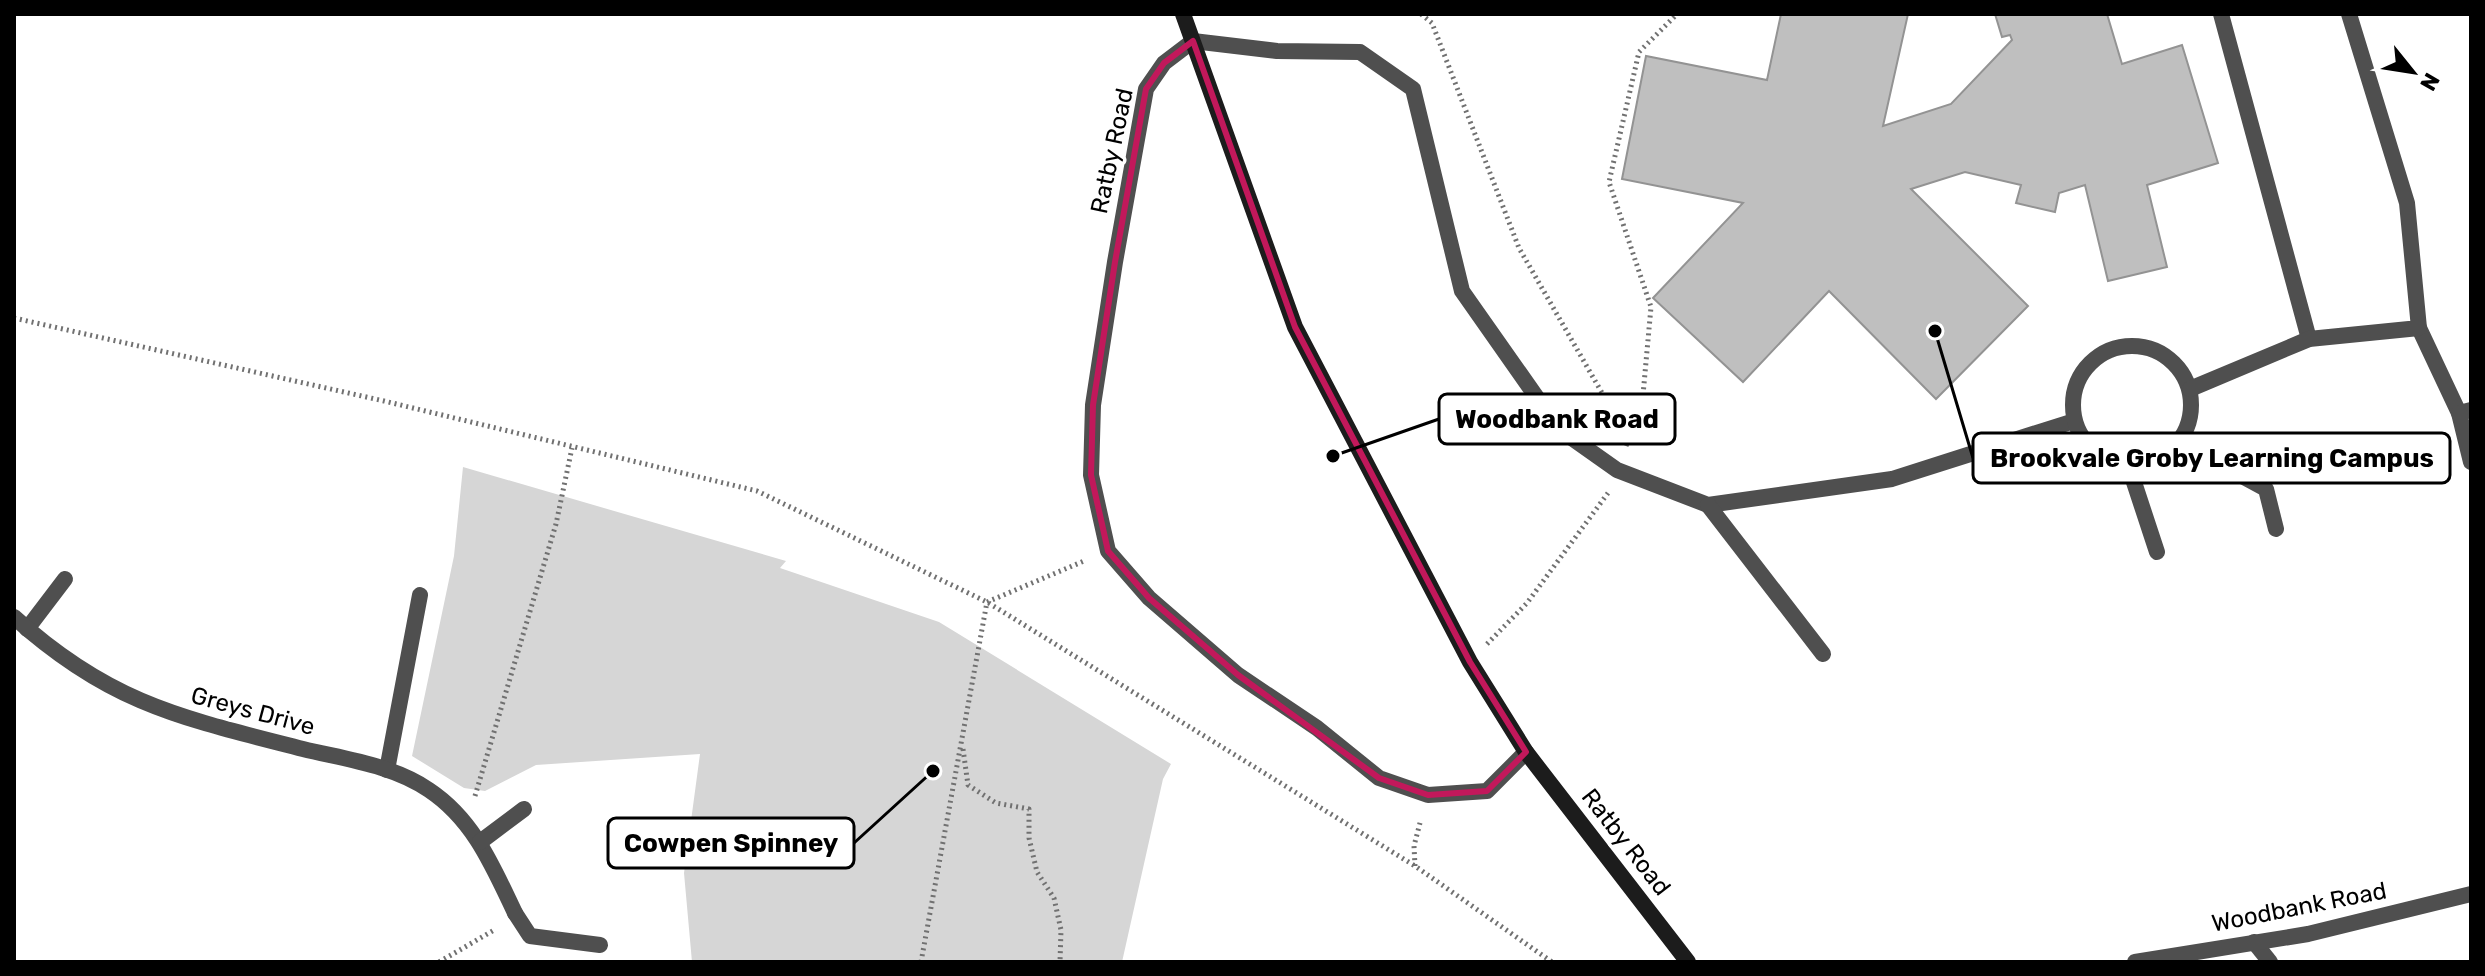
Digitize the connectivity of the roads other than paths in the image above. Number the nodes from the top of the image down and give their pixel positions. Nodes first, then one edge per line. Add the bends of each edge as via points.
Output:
1 (1183, 14) edge
2 (2221, 14) edge
3 (2349, 14) edge
4 (1193, 41) junction
5 (2419, 328) junction
6 (2309, 339) junction
7 (2190, 389) junction
8 (2465, 411) edge
9 (2074, 421) junction
10 (2179, 442) junction
11 (2471, 462) edge
12 (2128, 464) junction
13 (1708, 505) junction
14 (2276, 529) dead end
15 (2157, 552) dead end
16 (65, 579) dead end
17 (420, 595) dead end
18 (14, 617) edge
19 (27, 629) junction
20 (1823, 654) dead end
21 (1526, 752) junction
22 (387, 770) junction
23 (524, 809) dead end
24 (480, 842) junction
25 (2471, 894) edge
26 (2254, 942) junction
27 (600, 945) dead end
28 (1688, 962) edge
29 (2135, 962) edge
30 (2270, 962) edge

1 - 4 street
2 - 6 street
3 - 5 street via 2407,203
4 - 13 street via 1277,51 1360,52 1413,89 1462,291 1559,429 1617,470
4 - 21 street, Ratby Road via 1295,327 1470,662
4 - 21 street, Ratby Road via 1164,63 1146,89 1115,262 1093,405 1091,475 1108,551 1149,598 1238,675 1379,778 1428,795 1487,791
5 - 6 street
5 - 8 street
6 - 7 street
7 - 9 street via 2170,358 2135,345 2117,347 2086,367 2074,393
7 - 10 street via 2192,408
8 - 11 street
9 - 12 street via 2094,451
9 - 13 street via 1892,479
10 - 12 street via 2147,463
10 - 14 street via 2266,489
12 - 15 street
13 - 20 street
16 - 19 street
17 - 22 street
18 - 19 street, Greys Drive
19 - 22 street, Greys Drive via 75,668 123,695 201,724
21 - 28 street, Ratby Road
22 - 24 street, Greys Drive via 428,789
23 - 24 street
24 - 27 street, Greys Drive via 530,936
25 - 26 street, Woodbank Road
26 - 29 street, Woodbank Road
26 - 30 street

